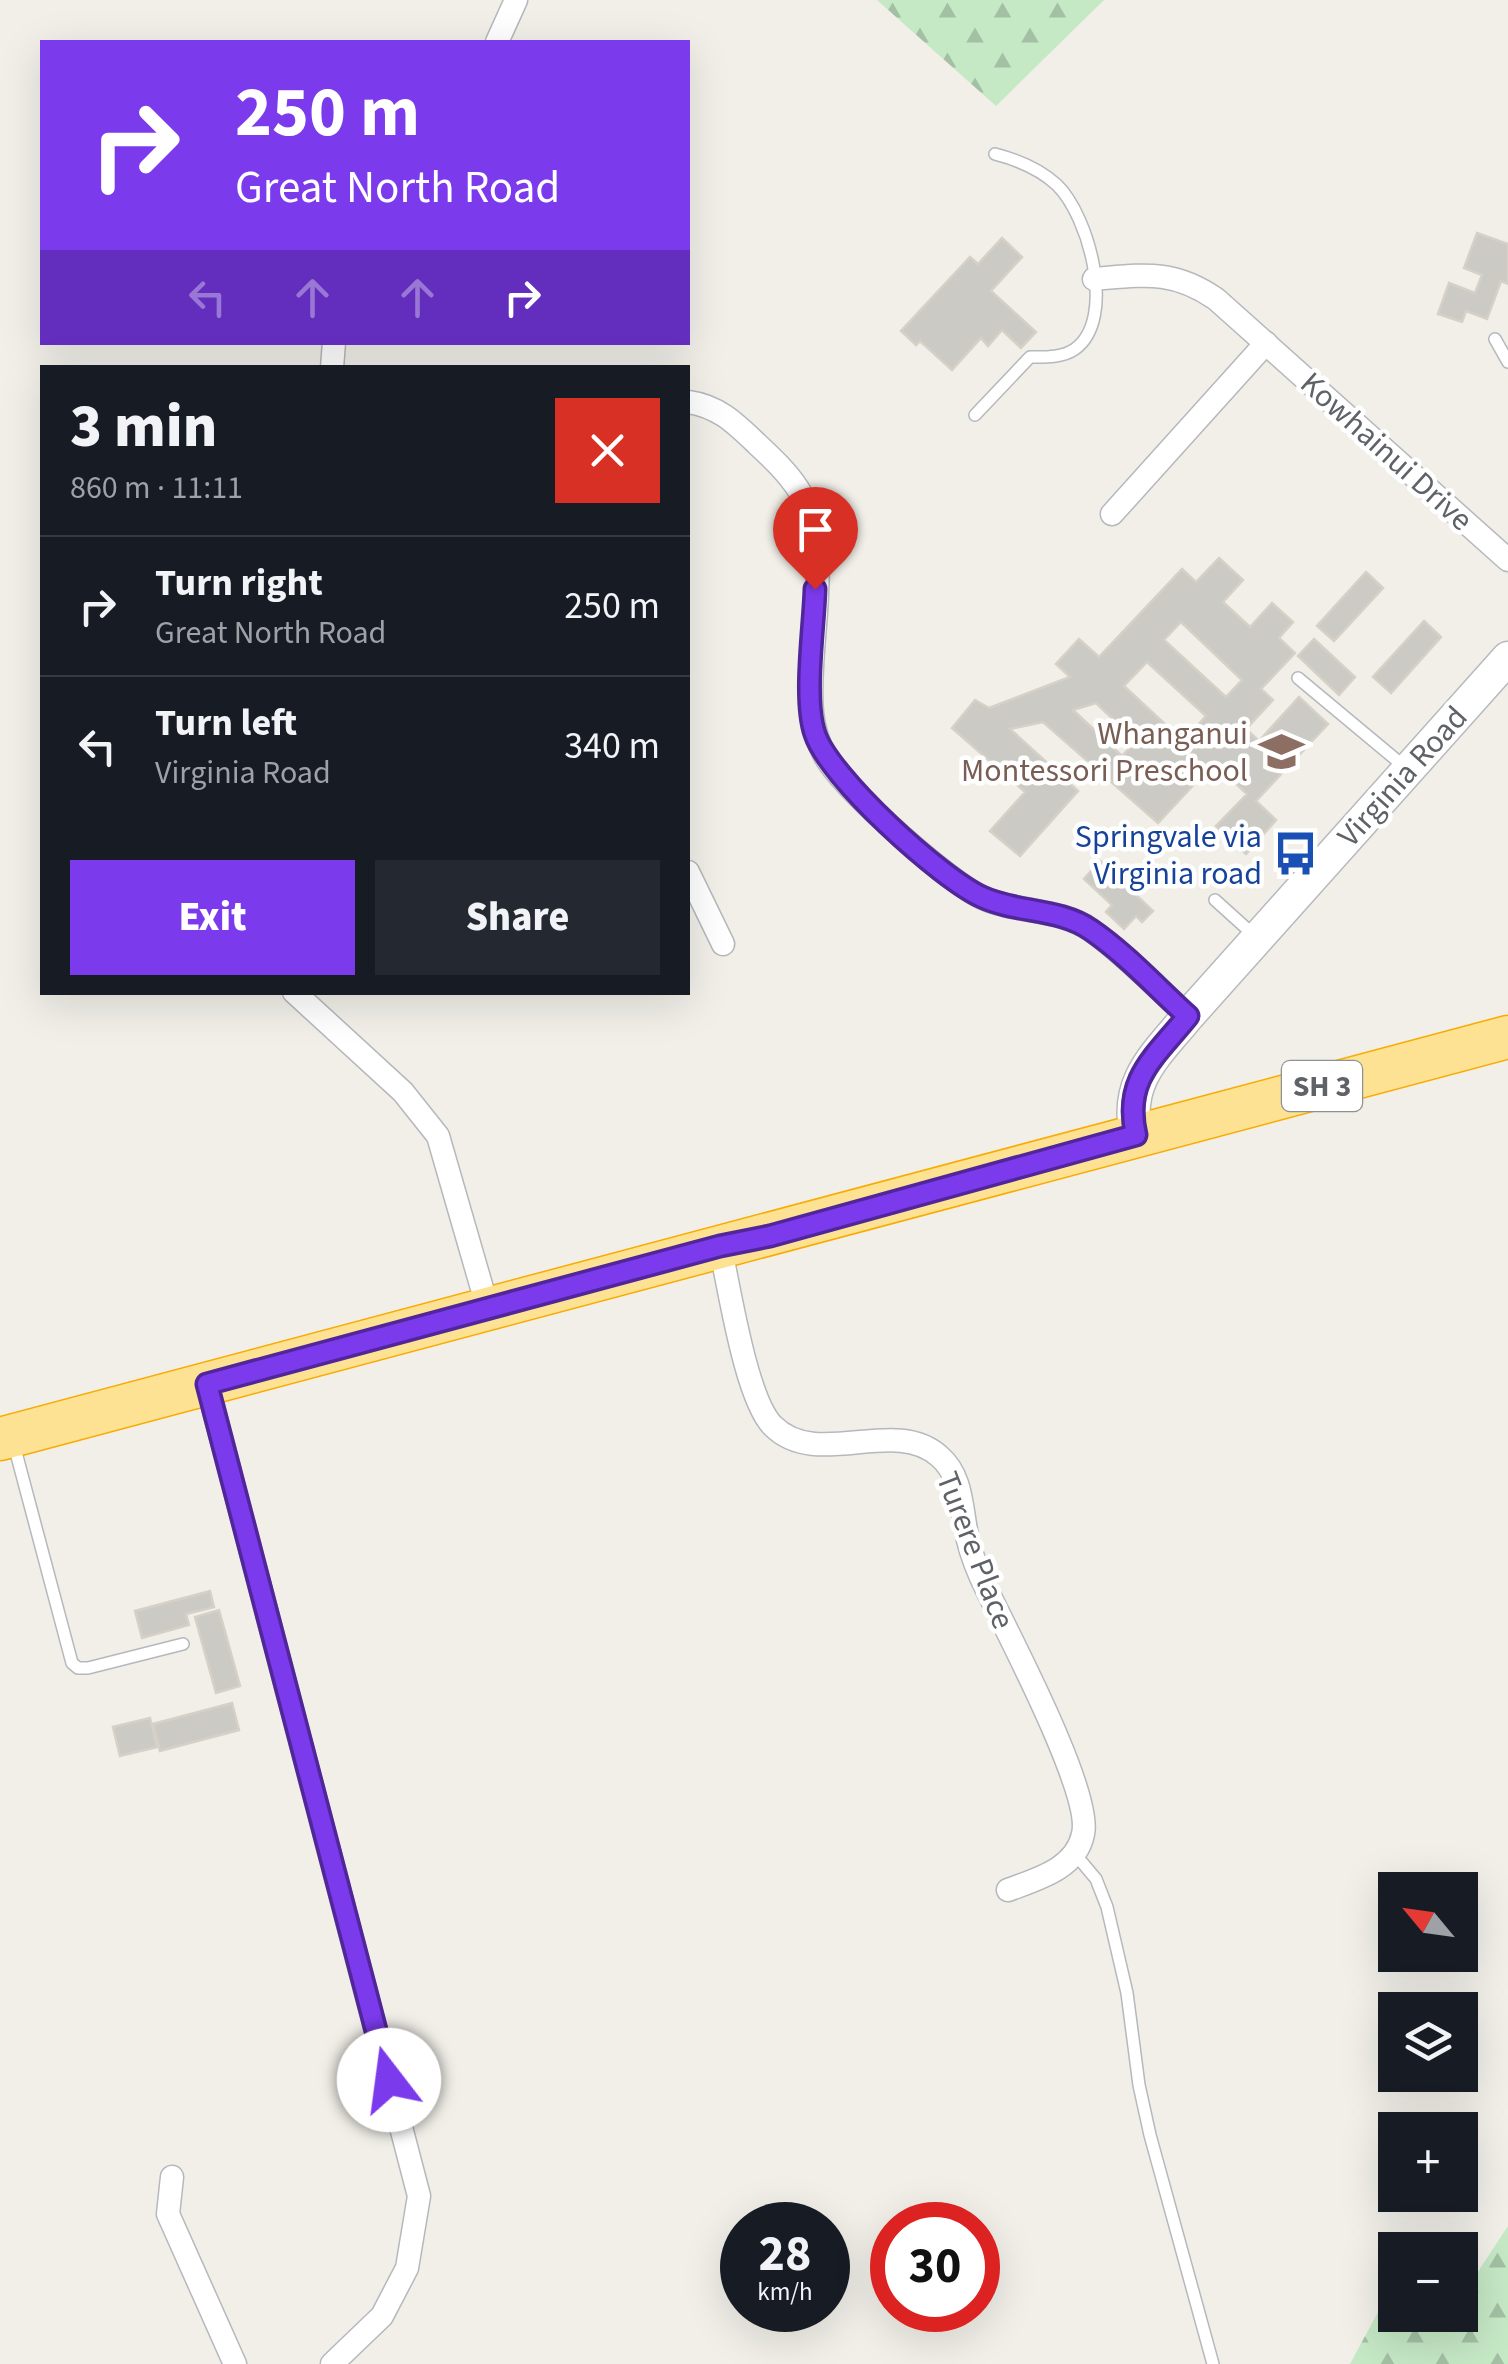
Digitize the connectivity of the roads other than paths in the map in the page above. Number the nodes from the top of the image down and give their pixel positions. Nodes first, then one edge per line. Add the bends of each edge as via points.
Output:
1 (516, 0) edge
2 (498, 40) edge
3 (995, 154) dead end
4 (1094, 279) junction
5 (1496, 339) dead end
6 (1266, 343) junction
7 (1508, 362) edge
8 (690, 402) edge
9 (975, 415) dead end
10 (1112, 514) dead end
11 (1508, 560) edge
12 (1508, 658) edge
13 (1298, 678) dead end
14 (1408, 770) junction
15 (690, 876) edge
16 (1215, 900) dead end
17 (1258, 938) junction
18 (723, 944) dead end
19 (297, 995) edge
20 (1188, 1016) junction
21 (1508, 1037) edge
22 (1136, 1135) junction
23 (720, 1246) junction
24 (488, 1309) junction
25 (207, 1384) junction
26 (6, 1438) edge
27 (183, 1644) dead end
28 (1075, 1854) junction
29 (1008, 1890) dead end
30 (172, 2178) dead end
31 (347, 2359) edge
32 (235, 2364) edge
33 (1213, 2364) edge

1 - 2 street
3 - 4 lane via 1036,169 1071,202 1092,254
4 - 6 street, Kowhainui Drive via 1178,278 1216,299
4 - 9 lane via 1094,315 1079,346 1067,354 1030,357
5 - 7 lane
6 - 10 street
6 - 11 street, Kowhainui Drive
8 - 20 street via 731,419 777,463 800,490 812,520 817,552 810,698 827,761 956,883 983,898 1089,928
12 - 14 street, Virginia Road
13 - 14 lane
14 - 17 street, Virginia Road
15 - 18 street
16 - 17 lane
17 - 20 street, Virginia Road
19 - 24 street via 403,1092 438,1136
20 - 22 street, Virginia Road via 1133,1092
21 - 22 highway, SH 3
22 - 23 highway, SH 3
23 - 24 highway, SH 3
23 - 28 street, Turere Place via 750,1376 771,1424 811,1444 914,1444 949,1466 980,1576 1081,1800 1084,1832
24 - 25 highway, SH 3
25 - 26 highway, SH 3
25 - 31 street via 420,2196 407,2268 382,2316
26 - 27 lane via 72,1663 88,1668
28 - 29 street
28 - 33 lane via 1096,1878 1108,1907 1150,2135
30 - 32 street via 168,2214

